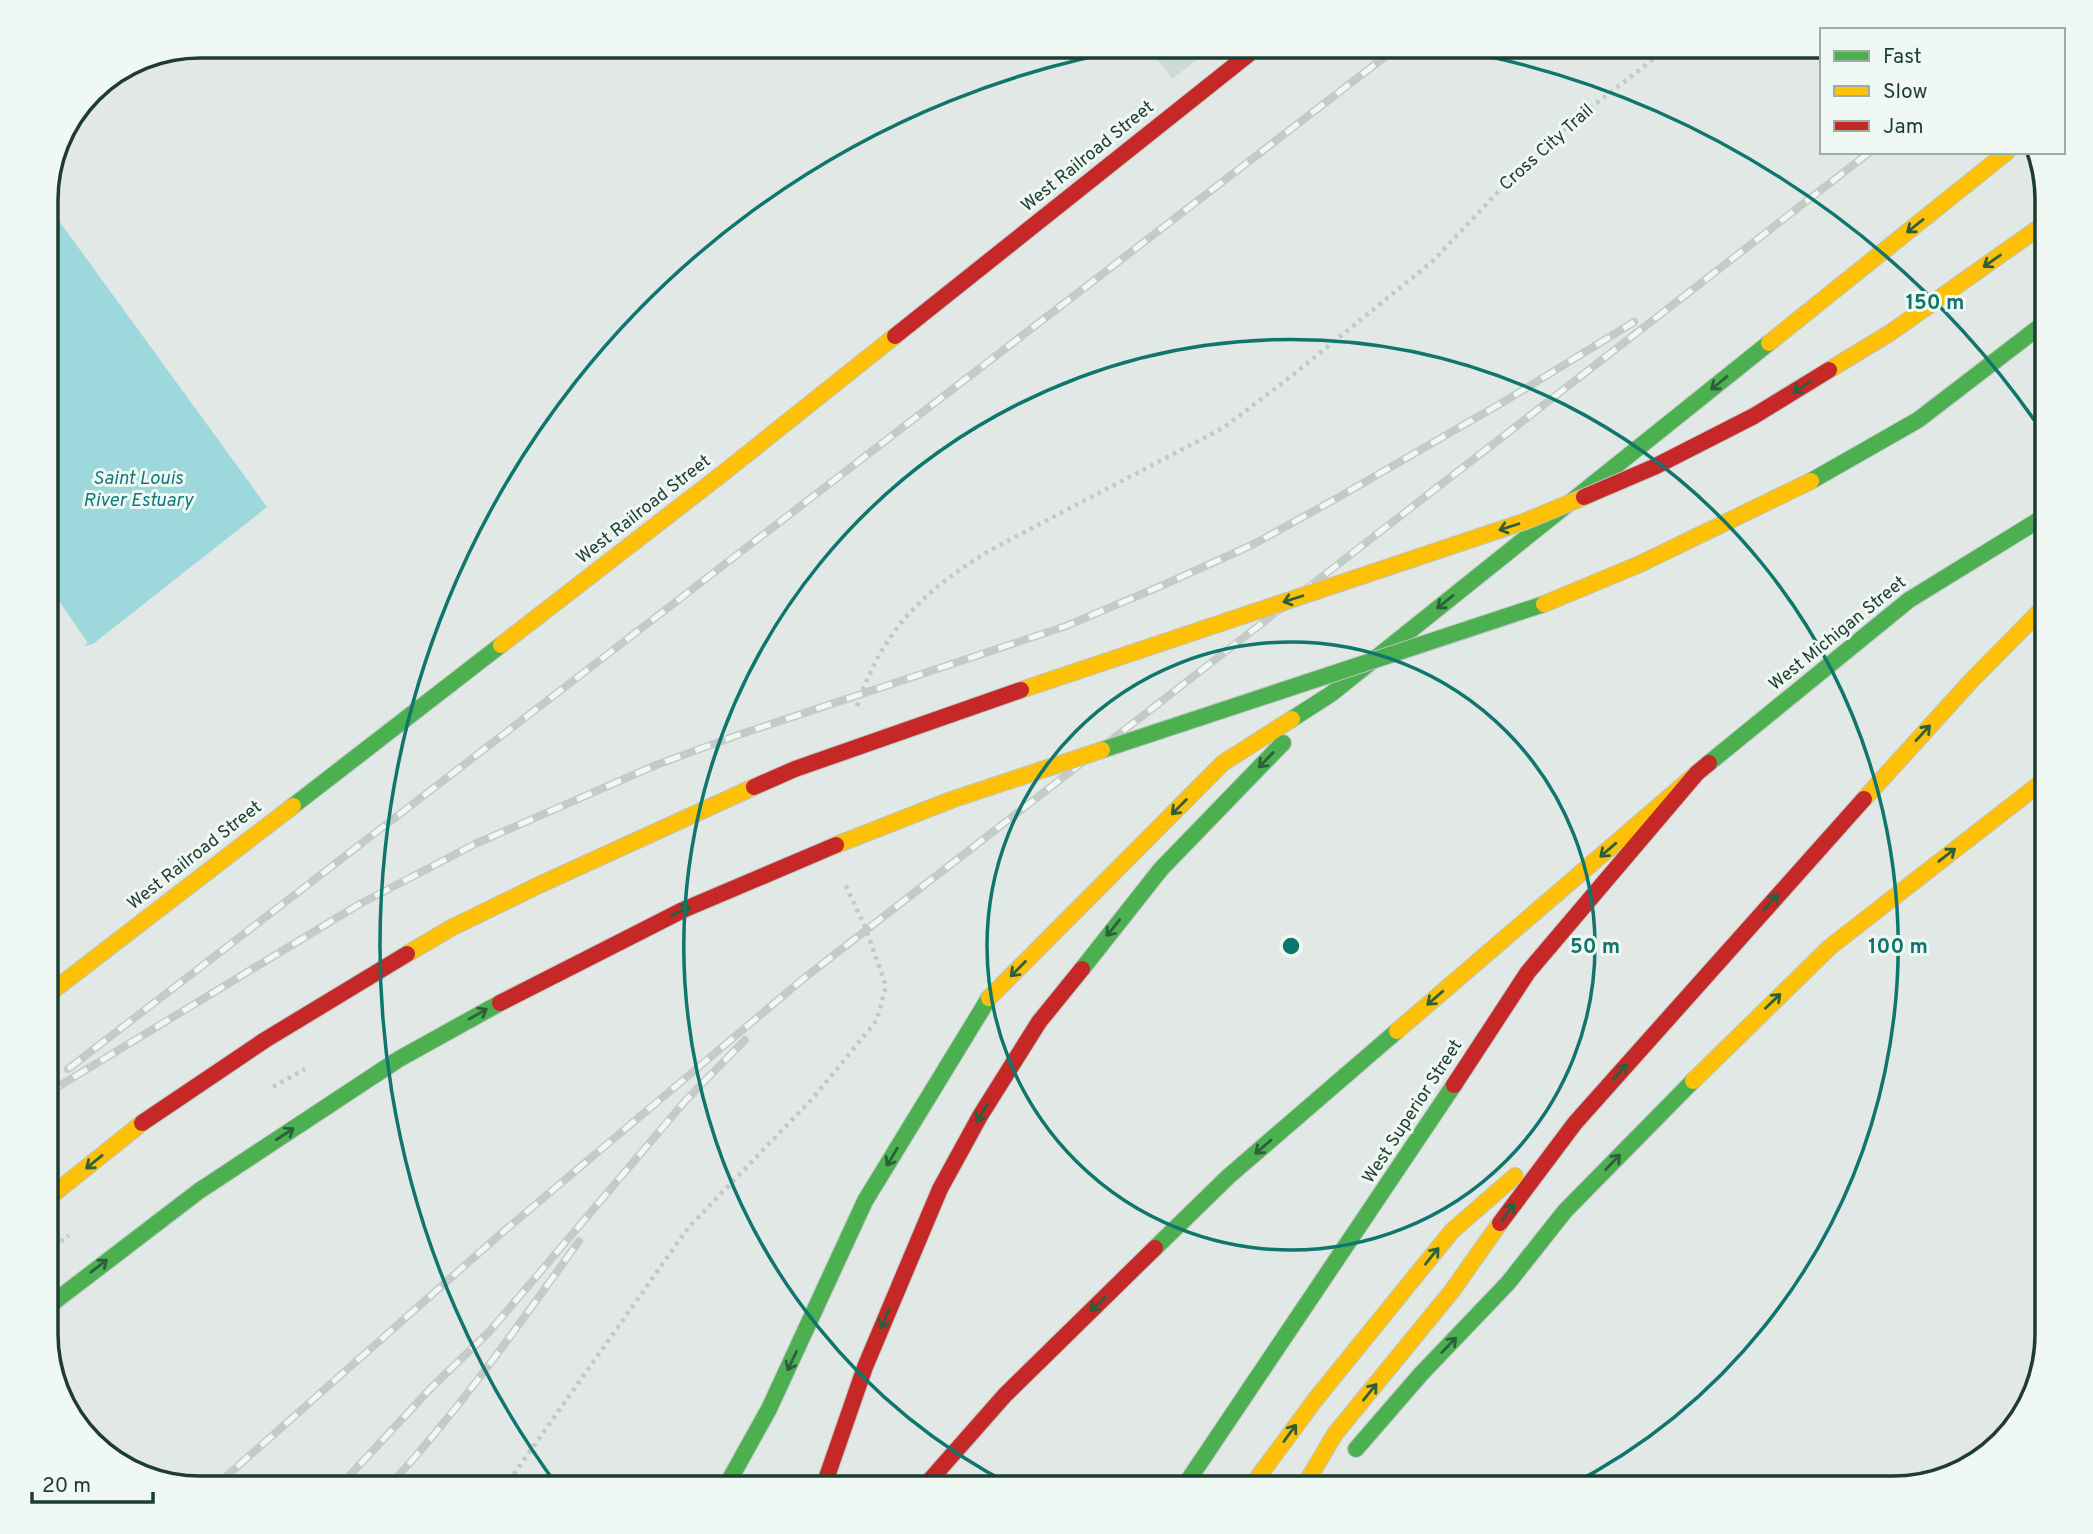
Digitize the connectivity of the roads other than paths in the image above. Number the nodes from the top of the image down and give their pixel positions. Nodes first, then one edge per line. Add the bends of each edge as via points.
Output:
1 (1244, 58) edge
2 (2005, 154) edge
3 (2035, 231) edge
4 (2035, 331) edge
5 (2035, 524) edge
6 (2035, 617) edge
7 (1331, 694) junction
8 (1697, 773) junction
9 (2035, 788) edge
10 (58, 987) edge
11 (1574, 1123) junction
12 (58, 1190) edge
13 (58, 1299) edge
14 (769, 1409) junction
15 (1344, 1464) dead end
16 (732, 1476) edge
17 (747, 1476) edge
18 (827, 1476) edge
19 (934, 1476) edge
20 (1192, 1476) edge
21 (1259, 1476) edge
22 (1311, 1476) edge

1 - 10 main road, West Railroad Street via 722,474
2 -> 7 main road
3 -> 12 main road, bridge via 1890,333 1754,416 1654,467 1526,521 794,769 539,885 441,934 265,1040 142,1123
13 -> 4 main road, bridge via 199,1191 399,1059 682,910 951,800 1548,603 1640,564 1825,474 1918,420
5 - 8 main road, West Michigan Street via 1909,600
11 -> 6 main road via 1911,746
7 -> 14 main road via 1223,763 986,1001 865,1201
7 -> 18 main road via 1161,869 1038,1022 940,1189 865,1367
8 -> 19 main road via 1229,1176 1005,1395
8 - 20 main road, West Superior Street via 1528,972
15 -> 9 main road via 1508,1283 1565,1211 1742,1031 1830,947
21 -> 11 main road via 1315,1399 1452,1231
22 -> 11 main road via 1335,1434 1452,1291
14 - 16 main road
14 - 17 main road

